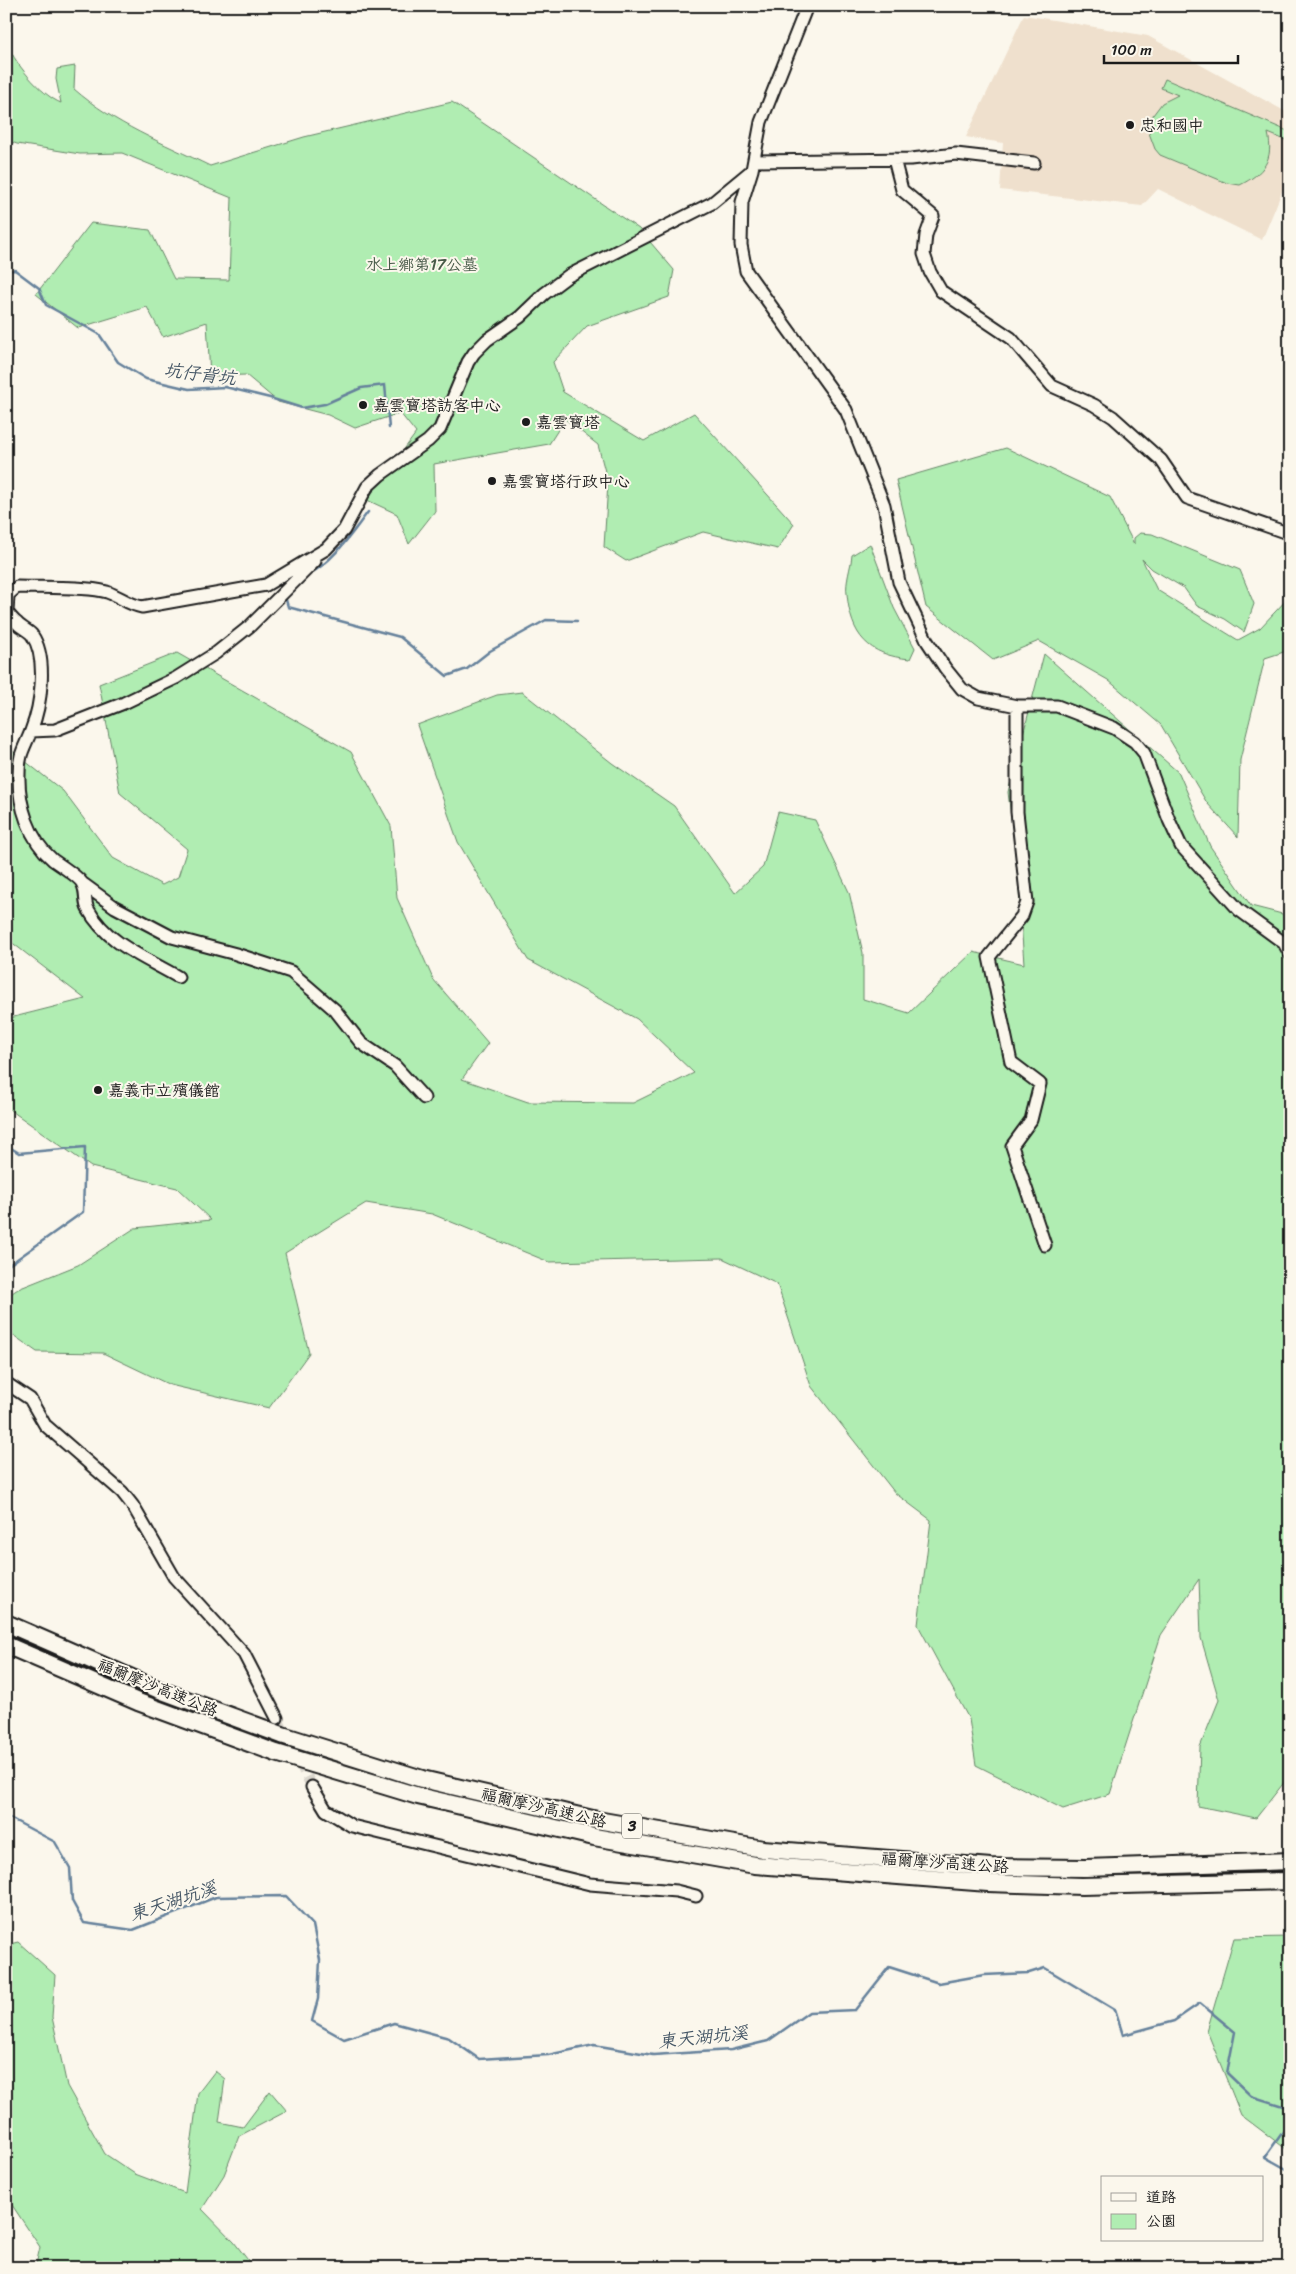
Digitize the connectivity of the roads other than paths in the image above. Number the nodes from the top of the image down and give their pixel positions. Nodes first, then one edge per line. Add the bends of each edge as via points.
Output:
1 (807, 6) edge
2 (894, 159) junction
3 (1034, 163) dead end
4 (753, 165) junction
5 (1290, 534) edge
6 (326, 550) junction
7 (7, 595) edge
8 (1016, 706) junction
9 (31, 731) junction
10 (82, 883) junction
11 (1290, 954) edge
12 (178, 977) dead end
13 (424, 1098) dead end
14 (1045, 1245) dead end
15 (6, 1383) edge
16 (6, 1623) edge
17 (6, 1645) edge
18 (277, 1718) tunnel mouth
19 (312, 1787) tunnel mouth
20 (1290, 1861) edge
21 (1290, 1881) edge
22 (696, 1896) dead end

1 - 4 street via 761,122
2 - 3 street via 956,154
2 - 4 street
2 - 5 street via 902,190 933,216 924,254 941,291 1011,338 1052,386 1113,417 1161,460 1187,498
4 - 6 street via 712,203 568,276 474,352 440,429 367,487 344,530
4 - 8 street via 742,202 741,245 746,270 846,410 884,505 899,582 927,641 962,689 978,698
6 - 7 street via 266,585 142,607 107,592 93,590 17,587
6 - 9 street via 250,626 176,678 124,704 55,730
7 - 9 street via 7,612 32,634 39,653 41,693
8 - 11 street via 1056,706 1114,728 1136,742 1144,752 1181,846 1239,910 1284,942
8 - 14 street via 1017,812 1027,902 1022,916 989,957 1011,1062 1040,1084 1031,1120 1012,1146
9 - 10 street via 22,750 19,775 23,807 31,832 50,857
10 - 12 street via 87,909 110,936
10 - 13 street via 114,907 172,937 292,972 335,1010 361,1042 395,1066
15 - 18 street via 30,1399 45,1424 122,1492 174,1577 244,1654
16 - 20 highway, 福爾摩沙高速公路 / 3 via 157,1689 282,1734 422,1779 597,1820 763,1849 991,1866 1086,1868
17 - 21 highway, 福爾摩沙高速公路 / 3 via 138,1702 276,1753 418,1796 594,1837 755,1865 988,1883 1082,1886
19 - 22 street via 326,1810 352,1826 590,1884 676,1891

